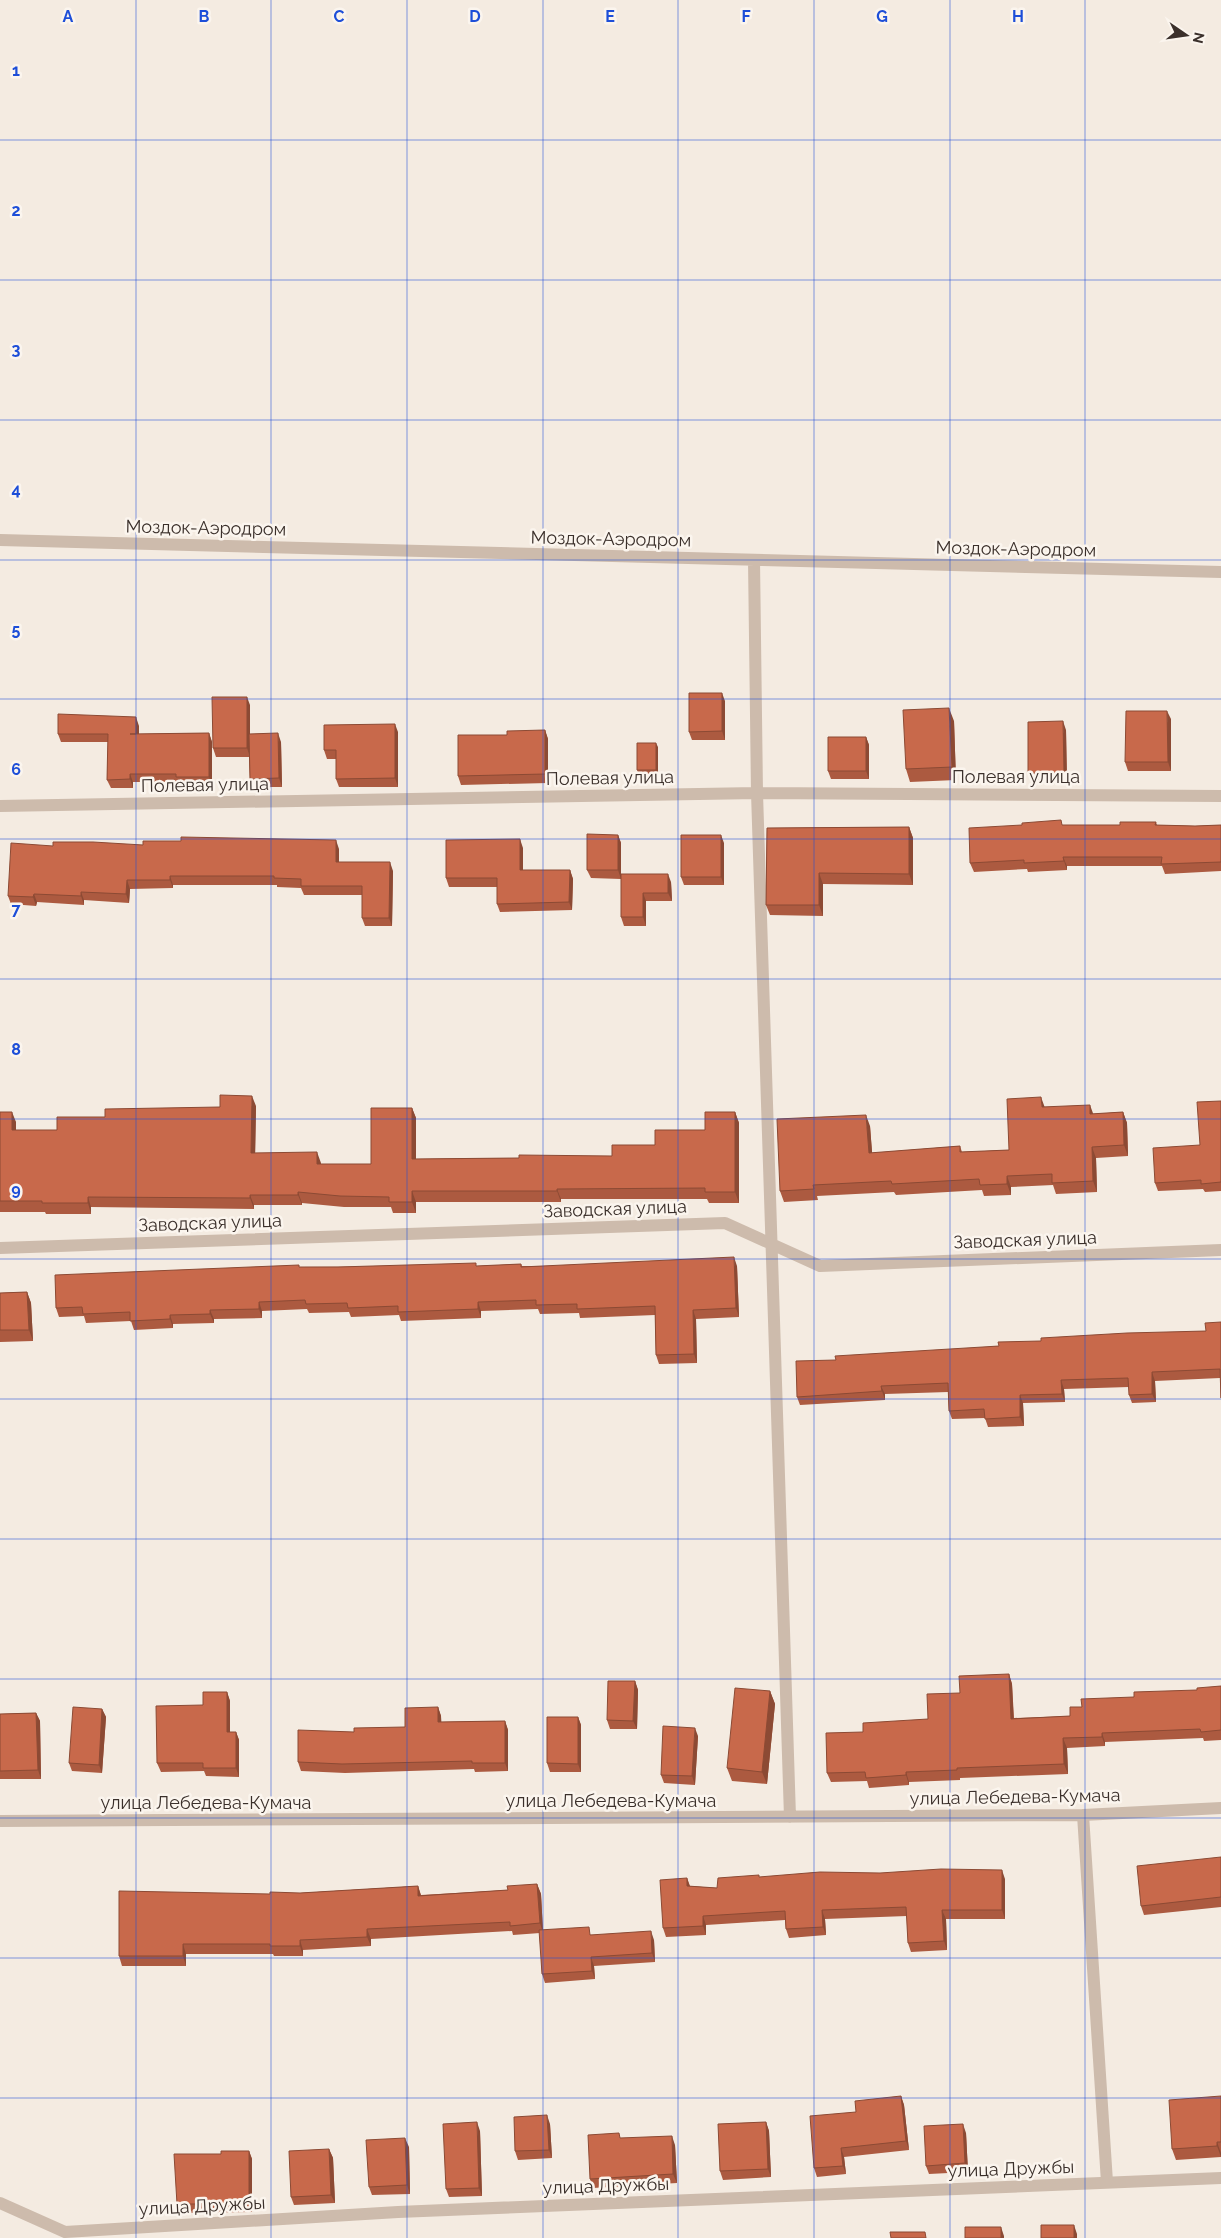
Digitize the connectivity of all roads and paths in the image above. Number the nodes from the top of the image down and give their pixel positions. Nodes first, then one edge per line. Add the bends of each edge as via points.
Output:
1 (0, 540) edge
2 (754, 560) junction
3 (1221, 572) edge
4 (757, 793) junction
5 (1221, 796) edge
6 (0, 806) edge
7 (770, 1244) junction
8 (0, 1248) edge
9 (1221, 1250) edge
10 (1221, 1808) edge
11 (1083, 1815) junction
12 (790, 1817) junction
13 (0, 1821) edge
14 (1221, 2178) edge
15 (1107, 2182) junction
16 (0, 2203) edge

1 - 2 street, Моздок-Аэродром
2 - 3 street, Моздок-Аэродром
2 - 4 street
4 - 5 street, Полевая улица
4 - 6 street, Полевая улица
4 - 7 street
7 - 8 street, Заводская улица via 725,1223
7 - 9 street, Заводская улица via 820,1266
7 - 12 street
10 - 11 street, улица Лебедева-Кумача
11 - 12 street, улица Лебедева-Кумача
11 - 15 street
12 - 13 street, улица Лебедева-Кумача
14 - 15 street, улица Дружбы
15 - 16 street, улица Дружбы via 407,2212 65,2232

